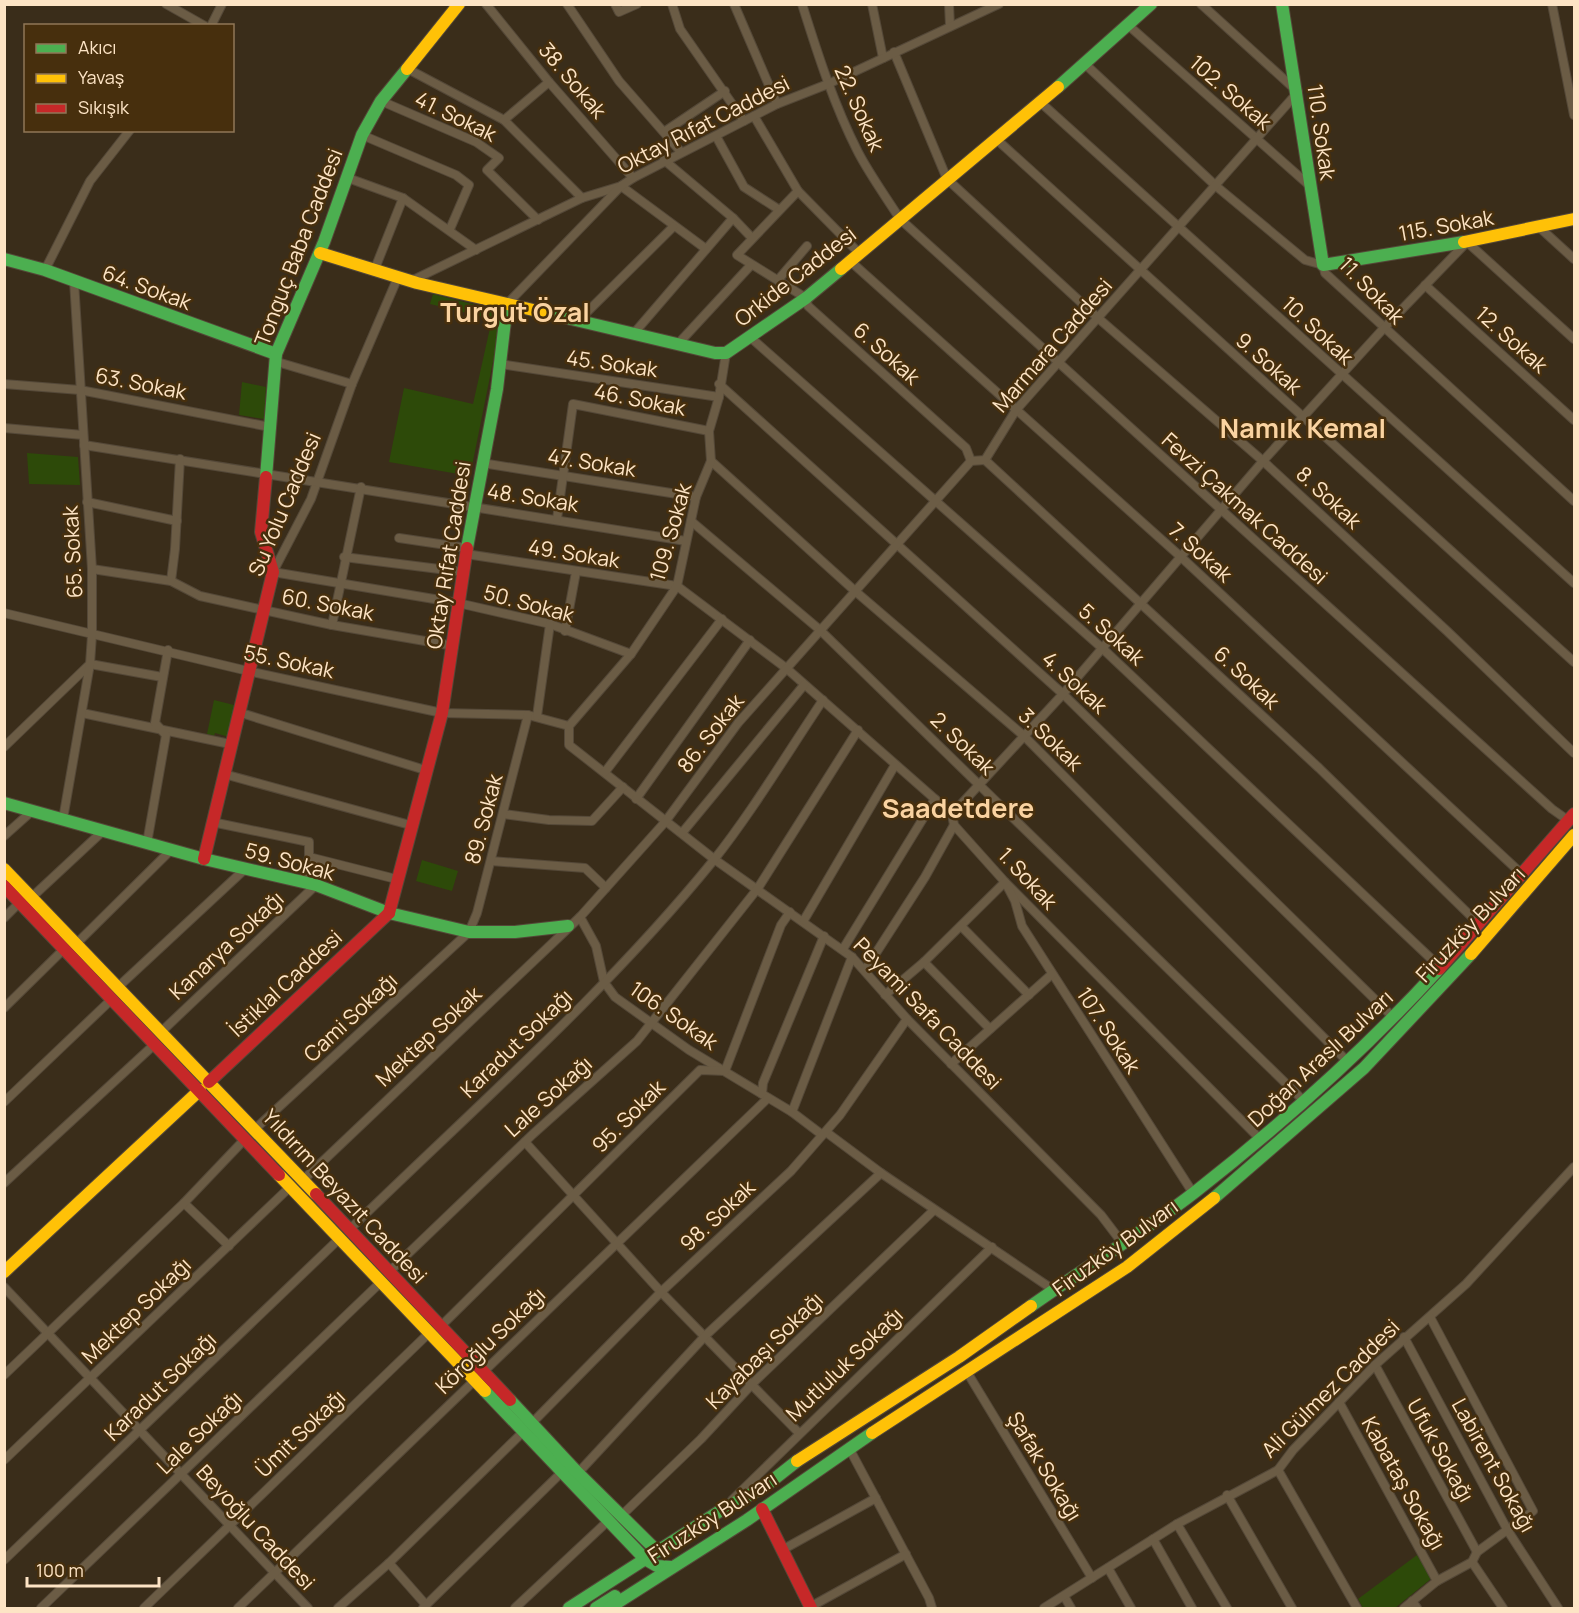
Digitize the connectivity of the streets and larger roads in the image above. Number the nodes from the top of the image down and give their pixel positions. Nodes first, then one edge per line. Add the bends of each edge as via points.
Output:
1 (166, 4) edge
2 (222, 4) edge
3 (459, 4) edge
4 (486, 4) edge
5 (567, 4) edge
6 (615, 4) edge
7 (637, 4) edge
8 (672, 4) edge
9 (734, 4) edge
10 (802, 4) edge
11 (872, 4) edge
12 (949, 4) edge
13 (999, 4) edge
14 (1151, 4) edge
15 (1201, 4) edge
16 (1282, 4) edge
17 (1552, 4) edge
18 (201, 24) edge
19 (212, 24) edge
20 (1128, 25) junction
21 (950, 26) junction
22 (894, 52) junction
23 (883, 58) junction
24 (1085, 64) junction
25 (406, 68) junction
26 (549, 82) junction
27 (828, 84) junction
28 (725, 91) junction
29 (1298, 92) junction
30 (381, 101) junction
31 (1039, 101) junction
32 (777, 104) junction
33 (1575, 115) edge
34 (754, 116) junction
35 (504, 120) junction
36 (744, 121) junction
37 (128, 132) edge
38 (664, 132) junction
39 (362, 135) junction
40 (716, 136) junction
41 (996, 138) junction
42 (1256, 138) junction
43 (681, 152) junction
44 (664, 160) junction
45 (348, 178) junction
46 (633, 178) junction
47 (947, 179) junction
48 (621, 186) junction
49 (1216, 186) junction
50 (1310, 186) junction
51 (798, 191) junction
52 (403, 198) junction
53 (582, 198) junction
54 (778, 209) junction
55 (734, 218) junction
56 (900, 219) junction
57 (1575, 219) edge
58 (538, 220) junction
59 (1179, 226) junction
60 (1539, 226) junction
61 (673, 227) junction
62 (450, 229) junction
63 (752, 238) junction
64 (1467, 242) junction
65 (807, 246) dead end
66 (706, 249) junction
67 (476, 250) junction
68 (320, 253) junction
69 (854, 256) junction
70 (4, 259) edge
71 (1575, 259) edge
72 (751, 265) junction
73 (1323, 265) junction
74 (45, 270) junction
75 (374, 270) junction
76 (1140, 271) junction
77 (404, 279) junction
78 (778, 280) junction
79 (74, 281) junction
80 (1425, 285) junction
81 (806, 298) junction
82 (507, 304) junction
83 (1098, 318) junction
84 (579, 320) junction
85 (1383, 329) junction
86 (635, 332) junction
87 (750, 337) junction
88 (1575, 339) edge
89 (677, 345) junction
90 (726, 353) junction
91 (275, 358) junction
92 (1058, 363) junction
93 (500, 364) junction
94 (1341, 376) junction
95 (4, 384) edge
96 (352, 384) junction
97 (719, 384) junction
98 (80, 390) junction
99 (719, 397) junction
100 (1016, 410) junction
101 (1303, 418) junction
102 (1575, 420) edge
103 (270, 427) junction
104 (4, 428) edge
105 (710, 431) junction
106 (83, 435) junction
107 (84, 445) junction
108 (180, 459) junction
109 (985, 460) junction
110 (711, 461) junction
111 (971, 461) junction
112 (1263, 461) junction
113 (482, 463) junction
114 (266, 475) junction
115 (563, 476) junction
116 (317, 481) junction
117 (361, 487) junction
118 (696, 497) junction
119 (935, 501) junction
120 (1575, 501) edge
121 (87, 502) junction
122 (473, 505) junction
123 (1220, 510) junction
124 (557, 519) junction
125 (177, 521) junction
126 (691, 521) junction
127 (399, 538) dead end
128 (687, 541) junction
129 (895, 545) junction
130 (466, 551) junction
131 (344, 557) junction
132 (1180, 557) junction
133 (92, 569) junction
134 (273, 572) junction
135 (464, 572) junction
136 (576, 572) junction
137 (171, 581) junction
138 (339, 583) junction
139 (1575, 583) edge
140 (677, 586) junction
141 (855, 591) junction
142 (458, 603) junction
143 (1142, 603) junction
144 (265, 611) junction
145 (4, 613) edge
146 (722, 619) junction
147 (550, 624) junction
148 (332, 625) junction
149 (820, 630) junction
150 (565, 631) junction
151 (92, 635) junction
152 (750, 640) junction
153 (454, 646) junction
154 (1102, 648) junction
155 (168, 650) junction
156 (631, 654) junction
157 (1575, 662) edge
158 (90, 664) junction
159 (786, 668) junction
160 (248, 671) junction
161 (162, 677) junction
162 (804, 685) junction
163 (1063, 694) junction
164 (823, 700) junction
165 (238, 712) junction
166 (442, 712) junction
167 (82, 713) junction
168 (533, 715) junction
169 (569, 726) junction
170 (858, 730) junction
171 (162, 731) junction
172 (1024, 736) junction
173 (230, 744) junction
174 (4, 747) edge
175 (1575, 753) edge
176 (895, 765) junction
177 (425, 770) junction
178 (605, 772) junction
179 (224, 774) junction
180 (979, 784) junction
181 (622, 787) junction
182 (636, 799) junction
183 (935, 799) junction
184 (4, 803) edge
185 (32, 811) junction
186 (503, 814) junction
187 (952, 814) junction
188 (1572, 817) edge
189 (63, 819) junction
190 (212, 822) junction
191 (666, 822) junction
192 (410, 825) junction
193 (954, 825) junction
194 (104, 831) junction
195 (682, 833) junction
196 (4, 836) edge
197 (1574, 837) edge
198 (147, 843) junction
199 (172, 849) junction
200 (309, 856) junction
201 (204, 859) junction
202 (714, 859) junction
203 (491, 861) junction
204 (4, 869) edge
205 (245, 869) junction
206 (1523, 875) junction
207 (396, 879) junction
208 (303, 881) junction
209 (1005, 882) junction
210 (316, 885) junction
211 (4, 886) edge
212 (606, 888) junction
213 (758, 888) junction
214 (33, 897) junction
215 (20, 902) junction
216 (790, 912) junction
217 (389, 914) junction
218 (580, 917) junction
219 (4, 918) edge
220 (804, 920) junction
221 (1480, 925) junction
222 (568, 926) junction
223 (961, 926) junction
224 (469, 932) junction
225 (824, 936) junction
226 (70, 946) junction
227 (843, 949) junction
228 (852, 957) junction
229 (924, 962) junction
230 (1441, 968) junction
231 (865, 970) junction
232 (1052, 974) junction
233 (604, 982) junction
234 (116, 992) junction
235 (1029, 994) junction
236 (885, 995) junction
237 (4, 1008) edge
238 (1394, 1018) junction
239 (907, 1019) junction
240 (651, 1022) junction
241 (990, 1029) junction
242 (159, 1037) junction
243 (1348, 1062) junction
244 (951, 1064) junction
245 (725, 1071) junction
246 (204, 1086) junction
247 (765, 1096) junction
248 (4, 1102) edge
249 (1305, 1102) junction
250 (792, 1112) junction
251 (255, 1129) junction
252 (824, 1133) junction
253 (245, 1139) junction
254 (1260, 1139) junction
255 (525, 1142) junction
256 (1575, 1167) edge
257 (881, 1173) junction
258 (1210, 1179) junction
259 (4, 1183) edge
260 (297, 1184) junction
261 (1193, 1193) junction
262 (576, 1195) junction
263 (184, 1203) junction
264 (934, 1210) junction
265 (1112, 1232) junction
266 (345, 1234) junction
267 (618, 1242) junction
268 (1123, 1244) junction
269 (229, 1246) junction
270 (992, 1247) junction
271 (1148, 1251) junction
272 (1106, 1256) junction
273 (390, 1271) junction
274 (4, 1272) edge
275 (382, 1281) junction
276 (4, 1287) edge
277 (1055, 1291) junction
278 (661, 1292) junction
279 (1074, 1302) junction
280 (1430, 1317) junction
281 (441, 1326) junction
282 (429, 1333) junction
283 (48, 1334) junction
284 (706, 1335) junction
285 (1404, 1337) junction
286 (1375, 1365) junction
287 (967, 1372) junction
288 (4, 1375) edge
289 (479, 1376) junction
290 (91, 1378) junction
291 (753, 1383) junction
292 (1339, 1402) junction
293 (532, 1423) junction
294 (140, 1430) junction
295 (523, 1432) junction
296 (799, 1433) junction
297 (849, 1448) junction
298 (4, 1460) edge
299 (1278, 1470) junction
300 (562, 1471) junction
301 (182, 1473) junction
302 (578, 1473) junction
303 (1227, 1495) junction
304 (876, 1498) junction
305 (736, 1501) junction
306 (723, 1509) junction
307 (762, 1509) junction
308 (621, 1516) junction
309 (609, 1520) junction
310 (1177, 1524) junction
311 (230, 1525) junction
312 (1508, 1531) junction
313 (1153, 1539) junction
314 (782, 1550) junction
315 (657, 1551) junction
316 (1477, 1552) junction
317 (906, 1554) junction
318 (645, 1559) junction
319 (4, 1560) edge
320 (1472, 1562) junction
321 (389, 1563) junction
322 (657, 1566) junction
323 (671, 1567) junction
324 (1108, 1568) junction
325 (275, 1572) junction
326 (1092, 1578) junction
327 (1437, 1581) junction
328 (1064, 1596) junction
329 (1415, 1605) edge
330 (424, 1607) edge
331 (41, 1608) edge
332 (144, 1608) edge
333 (238, 1608) edge
334 (308, 1608) edge
335 (338, 1608) edge
336 (515, 1608) edge
337 (569, 1608) edge
338 (596, 1608) edge
339 (609, 1608) edge
340 (810, 1608) edge
341 (932, 1608) edge
342 (1044, 1608) edge
343 (1071, 1608) edge
344 (1131, 1608) edge
345 (1192, 1608) edge
346 (1227, 1608) edge
347 (1292, 1608) edge
348 (1357, 1608) edge
349 (1404, 1608) edge
350 (1503, 1608) edge
351 (1558, 1608) edge

1 - 18 street
2 - 19 street
3 - 25 street, Tonguç Baba Caddesi
4 - 26 street, 38. Sokak
5 - 38 street via 619,81
6 - 7 street via 619,12
8 - 28 street via 680,29
9 - 32 street
10 - 27 street, 22. Sokak
11 - 23 street
12 - 21 street
13 - 21 street, Oktay Rıfat Caddesi
14 - 20 street, Orkide Caddesi
15 - 29 street
16 - 29 street, 110. Sokak
17 - 33 street
20 - 24 street, Orkide Caddesi
20 - 42 street, 102. Sokak
21 - 22 street, Oktay Rıfat Caddesi
22 - 23 street, Oktay Rıfat Caddesi
22 - 47 street
23 - 27 street, Oktay Rıfat Caddesi
24 - 31 street, Orkide Caddesi
24 - 49 street, 11. Sokak
25 - 30 street, Tonguç Baba Caddesi
25 - 35 street
26 - 35 street
26 - 46 street, 38. Sokak
27 - 32 street, Oktay Rıfat Caddesi
27 - 56 street, 22. Sokak via 857,150
28 - 36 street
28 - 38 street
29 - 42 street, Marmara Caddesi
29 - 50 street, 110. Sokak
30 - 39 street, Tonguç Baba Caddesi
30 - 58 street, 41. Sokak via 476,142 499,158 487,170
31 - 41 street, Orkide Caddesi
31 - 59 street, 10. Sokak
32 - 34 street, Oktay Rıfat Caddesi
34 - 36 street, Oktay Rıfat Caddesi
34 - 51 street, 7. Sokak
35 - 53 street
36 - 40 street, Oktay Rıfat Caddesi
37 - 74 street via 90,181
38 - 43 street
39 - 45 street, Tonguç Baba Caddesi
39 - 62 street via 456,175 469,185
40 - 43 street, Oktay Rıfat Caddesi
40 - 54 street via 744,188
41 - 47 street, Orkide Caddesi
41 - 76 street, 9. Sokak
42 - 49 street, Marmara Caddesi
42 - 50 street, 102. Sokak
43 - 44 street, Oktay Rıfat Caddesi
44 - 46 street, Oktay Rıfat Caddesi
44 - 55 street
45 - 52 street
45 - 68 street, Tonguç Baba Caddesi
46 - 48 street, Oktay Rıfat Caddesi
47 - 56 street, Orkide Caddesi
47 - 83 street, 8. Sokak
48 - 53 street
48 - 61 street
48 - 82 street, Oktay Rıfat Caddesi
49 - 59 street, Marmara Caddesi
49 - 73 street, 11. Sokak via 1305,260
50 - 73 street, 110. Sokak
51 - 54 street
51 - 69 street, 7. Sokak
52 - 62 street
52 - 75 street
53 - 58 street
54 - 63 street
55 - 63 street
55 - 66 street
56 - 69 street, Orkide Caddesi
56 - 92 street, Fevzi Çakmak Caddesi
57 - 60 street, 115. Sokak
58 - 67 street
59 - 76 street, Marmara Caddesi
59 - 94 street, 10. Sokak
60 - 64 street, 115. Sokak
60 - 71 street
61 - 66 street
61 - 84 street
62 - 67 street
63 - 72 street, 6. Sokak via 737,255
64 - 73 street, 115. Sokak
64 - 80 street
64 - 88 street
65 - 78 street
66 - 86 street
67 - 77 street
68 - 75 street, Orkide Caddesi
68 - 91 street, Tonguç Baba Caddesi
69 - 81 street, Orkide Caddesi
69 - 100 street, 7. Sokak
70 - 74 street, 64. Sokak
72 - 78 street, 6. Sokak
72 - 89 street
73 - 85 street, 11. Sokak via 1325,273
74 - 79 street, 64. Sokak
75 - 77 street, Orkide Caddesi
76 - 83 street, Marmara Caddesi
76 - 101 street, 9. Sokak
77 - 82 street, Orkide Caddesi
77 - 96 street, Su Yolu Caddesi
78 - 81 street, 6. Sokak
79 - 91 street, 64. Sokak
79 - 98 street, 65. Sokak
80 - 85 street
80 - 102 street, 12. Sokak
81 - 87 street, Orkide Caddesi
81 - 111 street, 6. Sokak via 808,306 966,448
82 - 84 street, Orkide Caddesi
82 - 93 street, Oktay Rıfat Caddesi
83 - 92 street, Marmara Caddesi
83 - 112 street, 8. Sokak
84 - 86 street, Orkide Caddesi
85 - 94 street
85 - 120 street, 11. Sokak
86 - 89 street, Orkide Caddesi
87 - 90 street, Orkide Caddesi
87 - 119 street, 5. Sokak
89 - 90 street, Orkide Caddesi
90 - 97 street, 109. Sokak
91 - 96 street, 64. Sokak
91 - 103 street, Tonguç Baba Caddesi
92 - 100 street, Marmara Caddesi
92 - 123 street, Fevzi Çakmak Caddesi
93 - 99 street, 45. Sokak
93 - 113 street, Oktay Rıfat Caddesi
94 - 101 street
94 - 139 street, 10. Sokak
95 - 98 street, 63. Sokak
96 - 116 street, Su Yolu Caddesi
97 - 99 street, 109. Sokak
97 - 129 street, 4. Sokak
98 - 103 street, 63. Sokak
98 - 106 street, 65. Sokak
99 - 105 street, 109. Sokak
100 - 109 street, Marmara Caddesi
100 - 132 street, 7. Sokak
101 - 112 street
101 - 157 street, 9. Sokak
103 - 114 street, Tonguç Baba Caddesi
104 - 106 street
105 - 110 street, 109. Sokak
105 - 115 street, 46. Sokak via 573,404
106 - 107 street, 65. Sokak
107 - 108 street, 48. Sokak
107 - 121 street, 65. Sokak
108 - 114 street, 48. Sokak
108 - 125 street
109 - 111 street
109 - 143 street, 6. Sokak
110 - 118 street, 109. Sokak
110 - 141 street, 3. Sokak
111 - 119 street
112 - 123 street
112 - 175 street, 8. Sokak
113 - 115 street, 47. Sokak
113 - 122 street, Oktay Rıfat Caddesi
114 - 116 street, 48. Sokak
114 - 134 street, Tonguç Baba Caddesi via 261,531
115 - 118 street, 47. Sokak
115 - 124 street, 46. Sokak
116 - 117 street, 48. Sokak
116 - 134 street, Su Yolu Caddesi
117 - 122 street, 48. Sokak
117 - 131 street
118 - 126 street, 109. Sokak
119 - 129 street
119 - 154 street, 5. Sokak
121 - 125 street
121 - 133 street, 65. Sokak
122 - 124 street, 48. Sokak
122 - 130 street, Oktay Rıfat Caddesi
123 - 132 street
123 - 188 street, Fevzi Çakmak Caddesi via 1543,801
124 - 128 street, 48. Sokak
125 - 137 street
126 - 128 street, 109. Sokak
126 - 149 street, 2. Sokak
127 - 130 street, 49. Sokak
128 - 140 street, 109. Sokak
129 - 141 street
129 - 163 street, 4. Sokak
130 - 135 street, Oktay Rıfat Caddesi
130 - 136 street, 49. Sokak
131 - 135 street
131 - 138 street
132 - 143 street
132 - 206 street, 7. Sokak
133 - 137 street, 60. Sokak
133 - 151 street, 65. Sokak
134 - 138 street, 50. Sokak
134 - 144 street, Su Yolu Caddesi
135 - 142 street, Oktay Rıfat Caddesi
136 - 140 street, 49. Sokak
136 - 150 street
137 - 144 street, 60. Sokak via 200,596
138 - 142 street, 50. Sokak
138 - 148 street
140 - 146 street
140 - 156 street, 109. Sokak
141 - 149 street
141 - 172 street, 3. Sokak
142 - 147 street, 50. Sokak
142 - 153 street, Oktay Rıfat Caddesi
143 - 154 street
143 - 221 street, 6. Sokak
144 - 148 street, 60. Sokak
144 - 160 street, Su Yolu Caddesi
145 - 151 street, 55. Sokak
146 - 152 street
146 - 178 street
147 - 150 street, 50. Sokak
147 - 168 street, 89. Sokak
148 - 153 street, 60. Sokak
149 - 159 street
149 - 180 street, 2. Sokak
150 - 156 street, 50. Sokak
151 - 155 street, 55. Sokak
151 - 158 street, 65. Sokak
152 - 159 street
152 - 182 street
153 - 166 street, Oktay Rıfat Caddesi
154 - 163 street
154 - 230 street, 5. Sokak
155 - 160 street, 55. Sokak
155 - 161 street
156 - 169 street, 109. Sokak
158 - 161 street
158 - 167 street, 65. Sokak
158 - 174 street
159 - 162 street
159 - 191 street, 86. Sokak via 738,723
160 - 165 street, Su Yolu Caddesi
160 - 166 street, 55. Sokak
161 - 171 street via 155,723
162 - 164 street
162 - 195 street
163 - 172 street
163 - 238 street, 4. Sokak
164 - 170 street
164 - 202 street, Karadut Sokağı
165 - 173 street, Su Yolu Caddesi
165 - 177 street
166 - 168 street, 55. Sokak
166 - 177 street, Oktay Rıfat Caddesi
167 - 171 street
167 - 189 street, 65. Sokak
168 - 169 street, 55. Sokak
168 - 186 street, 89. Sokak
169 - 178 street, Peyami Safa Caddesi via 569,744
170 - 176 street
170 - 213 street, Lale Sokağı
171 - 173 street
171 - 198 street via 166,735
172 - 180 street
172 - 243 street, 3. Sokak
173 - 179 street, Su Yolu Caddesi
176 - 183 street
176 - 220 street
177 - 192 street, Oktay Rıfat Caddesi
178 - 181 street, Peyami Safa Caddesi
179 - 190 street, Su Yolu Caddesi
179 - 192 street
180 - 187 street
180 - 249 street, 2. Sokak
181 - 182 street, Peyami Safa Caddesi
181 - 186 street via 592,821
182 - 191 street, Peyami Safa Caddesi
183 - 187 street
183 - 227 street
184 - 185 street, 59. Sokak
185 - 189 street, 59. Sokak
185 - 196 street
186 - 203 street, 89. Sokak
187 - 193 street
188 - 206 street, Doğan Araslı Bulvarı
189 - 194 street, 59. Sokak
190 - 200 street via 309,842
190 - 201 street, Su Yolu Caddesi
191 - 195 street, Peyami Safa Caddesi
191 - 212 street, 86. Sokak
192 - 207 street, Oktay Rıfat Caddesi
193 - 209 street, 1. Sokak
193 - 231 street
194 - 198 street, 59. Sokak
194 - 214 street
195 - 202 street, Peyami Safa Caddesi
197 - 271 street, Firuzköy Bulvarı via 1483,942 1364,1068 1271,1151
198 - 199 street, 59. Sokak
199 - 201 street, 59. Sokak
199 - 226 street
200 - 207 street
200 - 208 street
201 - 205 street, 59. Sokak
202 - 213 street, Peyami Safa Caddesi
202 - 233 street, Karadut Sokağı
203 - 212 street via 585,868
203 - 224 street, 89. Sokak
204 - 214 street, Yıldırım Beyazıt Caddesi
205 - 208 street, 59. Sokak
205 - 234 street
206 - 221 street, Doğan Araslı Bulvarı
207 - 217 street, Oktay Rıfat Caddesi
208 - 210 street, 59. Sokak
209 - 223 street
209 - 232 street, 107. Sokak via 1022,926
209 - 254 street, 1. Sokak
210 - 217 street, 59. Sokak
210 - 242 street, Kanarya Sokağı
211 - 215 street, Yıldırım Beyazıt Caddesi
212 - 218 street, Mektep Sokak
213 - 216 street, Peyami Safa Caddesi
213 - 240 street, Lale Sokağı
214 - 226 street, Yıldırım Beyazıt Caddesi
215 - 219 street
215 - 226 street, Yıldırım Beyazıt Caddesi
216 - 220 street, Peyami Safa Caddesi
216 - 245 street via 781,925
217 - 224 street, 59. Sokak
217 - 246 street, İstiklal Caddesi
218 - 222 street, Mektep Sokak
218 - 233 street, 106. Sokak via 596,946
220 - 225 street, Peyami Safa Caddesi
221 - 230 street, Doğan Araslı Bulvarı
222 - 224 street, 59. Sokak
222 - 260 street, Mektep Sokak
223 - 229 street
223 - 235 street
224 - 251 street, Cami Sokağı
225 - 227 street, Peyami Safa Caddesi
225 - 247 street via 762,1083
226 - 234 street, Yıldırım Beyazıt Caddesi
226 - 237 street
227 - 228 street, Peyami Safa Caddesi
228 - 231 street, Peyami Safa Caddesi
228 - 250 street
229 - 236 street
229 - 241 street
230 - 238 street, Doğan Araslı Bulvarı
231 - 236 street, Peyami Safa Caddesi
232 - 235 street
232 - 261 street, 107. Sokak
233 - 240 street, 106. Sokak via 615,997
233 - 266 street, Karadut Sokağı
234 - 242 street, Yıldırım Beyazıt Caddesi
234 - 248 street
235 - 241 street
236 - 239 street, Peyami Safa Caddesi
238 - 243 street, Doğan Araslı Bulvarı
239 - 244 street, Peyami Safa Caddesi
239 - 252 street, 98. Sokak
240 - 245 street, 106. Sokak
240 - 255 street, Lale Sokağı via 637,1041
241 - 244 street
242 - 246 street, Yıldırım Beyazıt Caddesi
242 - 259 street, Kanarya Sokağı
243 - 249 street, Doğan Araslı Bulvarı
244 - 265 street, Peyami Safa Caddesi via 1101,1215
245 - 247 street, 106. Sokak
245 - 262 street, 95. Sokak via 700,1070
246 - 251 street, Yıldırım Beyazıt Caddesi
246 - 253 street, Yıldırım Beyazıt Caddesi
246 - 274 street, İstiklal Caddesi
247 - 250 street, 106. Sokak
247 - 267 street, Köroğlu Sokağı
249 - 254 street, Doğan Araslı Bulvarı
250 - 252 street, 106. Sokak
251 - 260 street, Yıldırım Beyazıt Caddesi
252 - 257 street, 106. Sokak
252 - 278 street, 98. Sokak via 791,1171
253 - 260 street, Yıldırım Beyazıt Caddesi
253 - 263 street
254 - 258 street, Doğan Araslı Bulvarı
255 - 262 street
255 - 273 street, Lale Sokağı
256 - 280 street, Ali Gülmez Caddesi
257 - 264 street, 106. Sokak
257 - 284 street
258 - 261 street, Doğan Araslı Bulvarı
258 - 271 street via 1196,1202 1142,1240 1139,1248
260 - 266 street, Yıldırım Beyazıt Caddesi
260 - 269 street, Mektep Sokağı
261 - 268 street, Doğan Araslı Bulvarı
262 - 267 street
262 - 281 street, 95. Sokak
263 - 269 street
263 - 283 street
264 - 270 street, 106. Sokak
264 - 291 street, Kayabaşı Sokağı
265 - 268 street, Peyami Safa Caddesi
265 - 272 street
266 - 273 street, Yıldırım Beyazıt Caddesi
266 - 275 street, Yıldırım Beyazıt Caddesi
266 - 294 street, Karadut Sokağı
267 - 278 street
267 - 289 street, Köroğlu Sokağı
268 - 272 street, Doğan Araslı Bulvarı
268 - 279 street via 1122,1261
269 - 290 street, Mektep Sokağı
270 - 277 street
270 - 296 street, Mutluluk Sokağı
271 - 279 street, Firuzköy Bulvarı
272 - 277 street, Doğan Araslı Bulvarı
273 - 281 street, Yıldırım Beyazıt Caddesi
275 - 282 street, Yıldırım Beyazıt Caddesi
275 - 301 street, Lale Sokağı
276 - 283 street, Beyoğlu Caddesi
277 - 305 street, Firuzköy Bulvarı via 813,1449 764,1487
278 - 284 street
278 - 293 street, 98. Sokak
279 - 287 street, Firuzköy Bulvarı
280 - 285 street, Ali Gülmez Caddesi
280 - 312 street via 1533,1511
281 - 289 street, Yıldırım Beyazıt Caddesi
282 - 289 street, Yıldırım Beyazıt Caddesi
282 - 311 street, Ümit Sokağı
283 - 288 street
283 - 290 street, Beyoğlu Caddesi
284 - 291 street
284 - 302 street
285 - 286 street, Ali Gülmez Caddesi
285 - 312 street, Labirent Sokağı
286 - 292 street, Ali Gülmez Caddesi
286 - 316 street, Ufuk Sokağı
287 - 297 street, Firuzköy Bulvarı
287 - 326 street, Şafak Sokağı
289 - 293 street, Yıldırım Beyazıt Caddesi
289 - 295 street, Yıldırım Beyazıt Caddesi
289 - 325 street, Köroğlu Sokağı
290 - 294 street, Beyoğlu Caddesi
290 - 298 street, Mektep Sokağı
291 - 296 street
291 - 308 street, Kayabaşı Sokağı
292 - 299 street, Ali Gülmez Caddesi
292 - 327 street, Kabataş Sokağı
293 - 302 street, Yıldırım Beyazıt Caddesi
294 - 301 street, Beyoğlu Caddesi
294 - 319 street, Karadut Sokağı
295 - 300 street, Yıldırım Beyazıt Caddesi
295 - 321 street
296 - 306 street, Mutluluk Sokağı
297 - 304 street
297 - 307 street, Firuzköy Bulvarı
299 - 303 street, Ali Gülmez Caddesi
299 - 348 street
300 - 309 street, Yıldırım Beyazıt Caddesi
300 - 330 street
301 - 311 street, Beyoğlu Caddesi
301 - 331 street, Lale Sokağı
302 - 308 street, Yıldırım Beyazıt Caddesi
303 - 310 street, Ali Gülmez Caddesi
303 - 347 street
304 - 314 street
304 - 317 street
305 - 306 street, Firuzköy Bulvarı
305 - 307 street
306 - 315 street, Firuzköy Bulvarı
307 - 314 street
307 - 323 street, Firuzköy Bulvarı
308 - 315 street, Yıldırım Beyazıt Caddesi
309 - 318 street, Yıldırım Beyazıt Caddesi
309 - 336 street
310 - 313 street, Ali Gülmez Caddesi
310 - 346 street
311 - 325 street, Beyoğlu Caddesi
311 - 332 street, Ümit Sokağı
312 - 316 street
312 - 351 street, Labirent Sokağı
313 - 324 street, Ali Gülmez Caddesi
313 - 345 street
314 - 340 street
315 - 318 street, Firuzköy Bulvarı
315 - 322 street
316 - 320 street
317 - 340 street
317 - 341 street
318 - 322 street, Yıldırım Beyazıt Caddesi
318 - 337 street, Firuzköy Bulvarı
320 - 327 street
320 - 350 street
321 - 330 street
321 - 335 street
322 - 323 street
322 - 338 street
323 - 339 street, Firuzköy Bulvarı
324 - 326 street, Ali Gülmez Caddesi
324 - 344 street
325 - 333 street, Köroğlu Sokağı
325 - 334 street, Beyoğlu Caddesi
326 - 328 street, Ali Gülmez Caddesi
327 - 329 street
328 - 342 street, Ali Gülmez Caddesi
328 - 343 street
329 - 349 street

